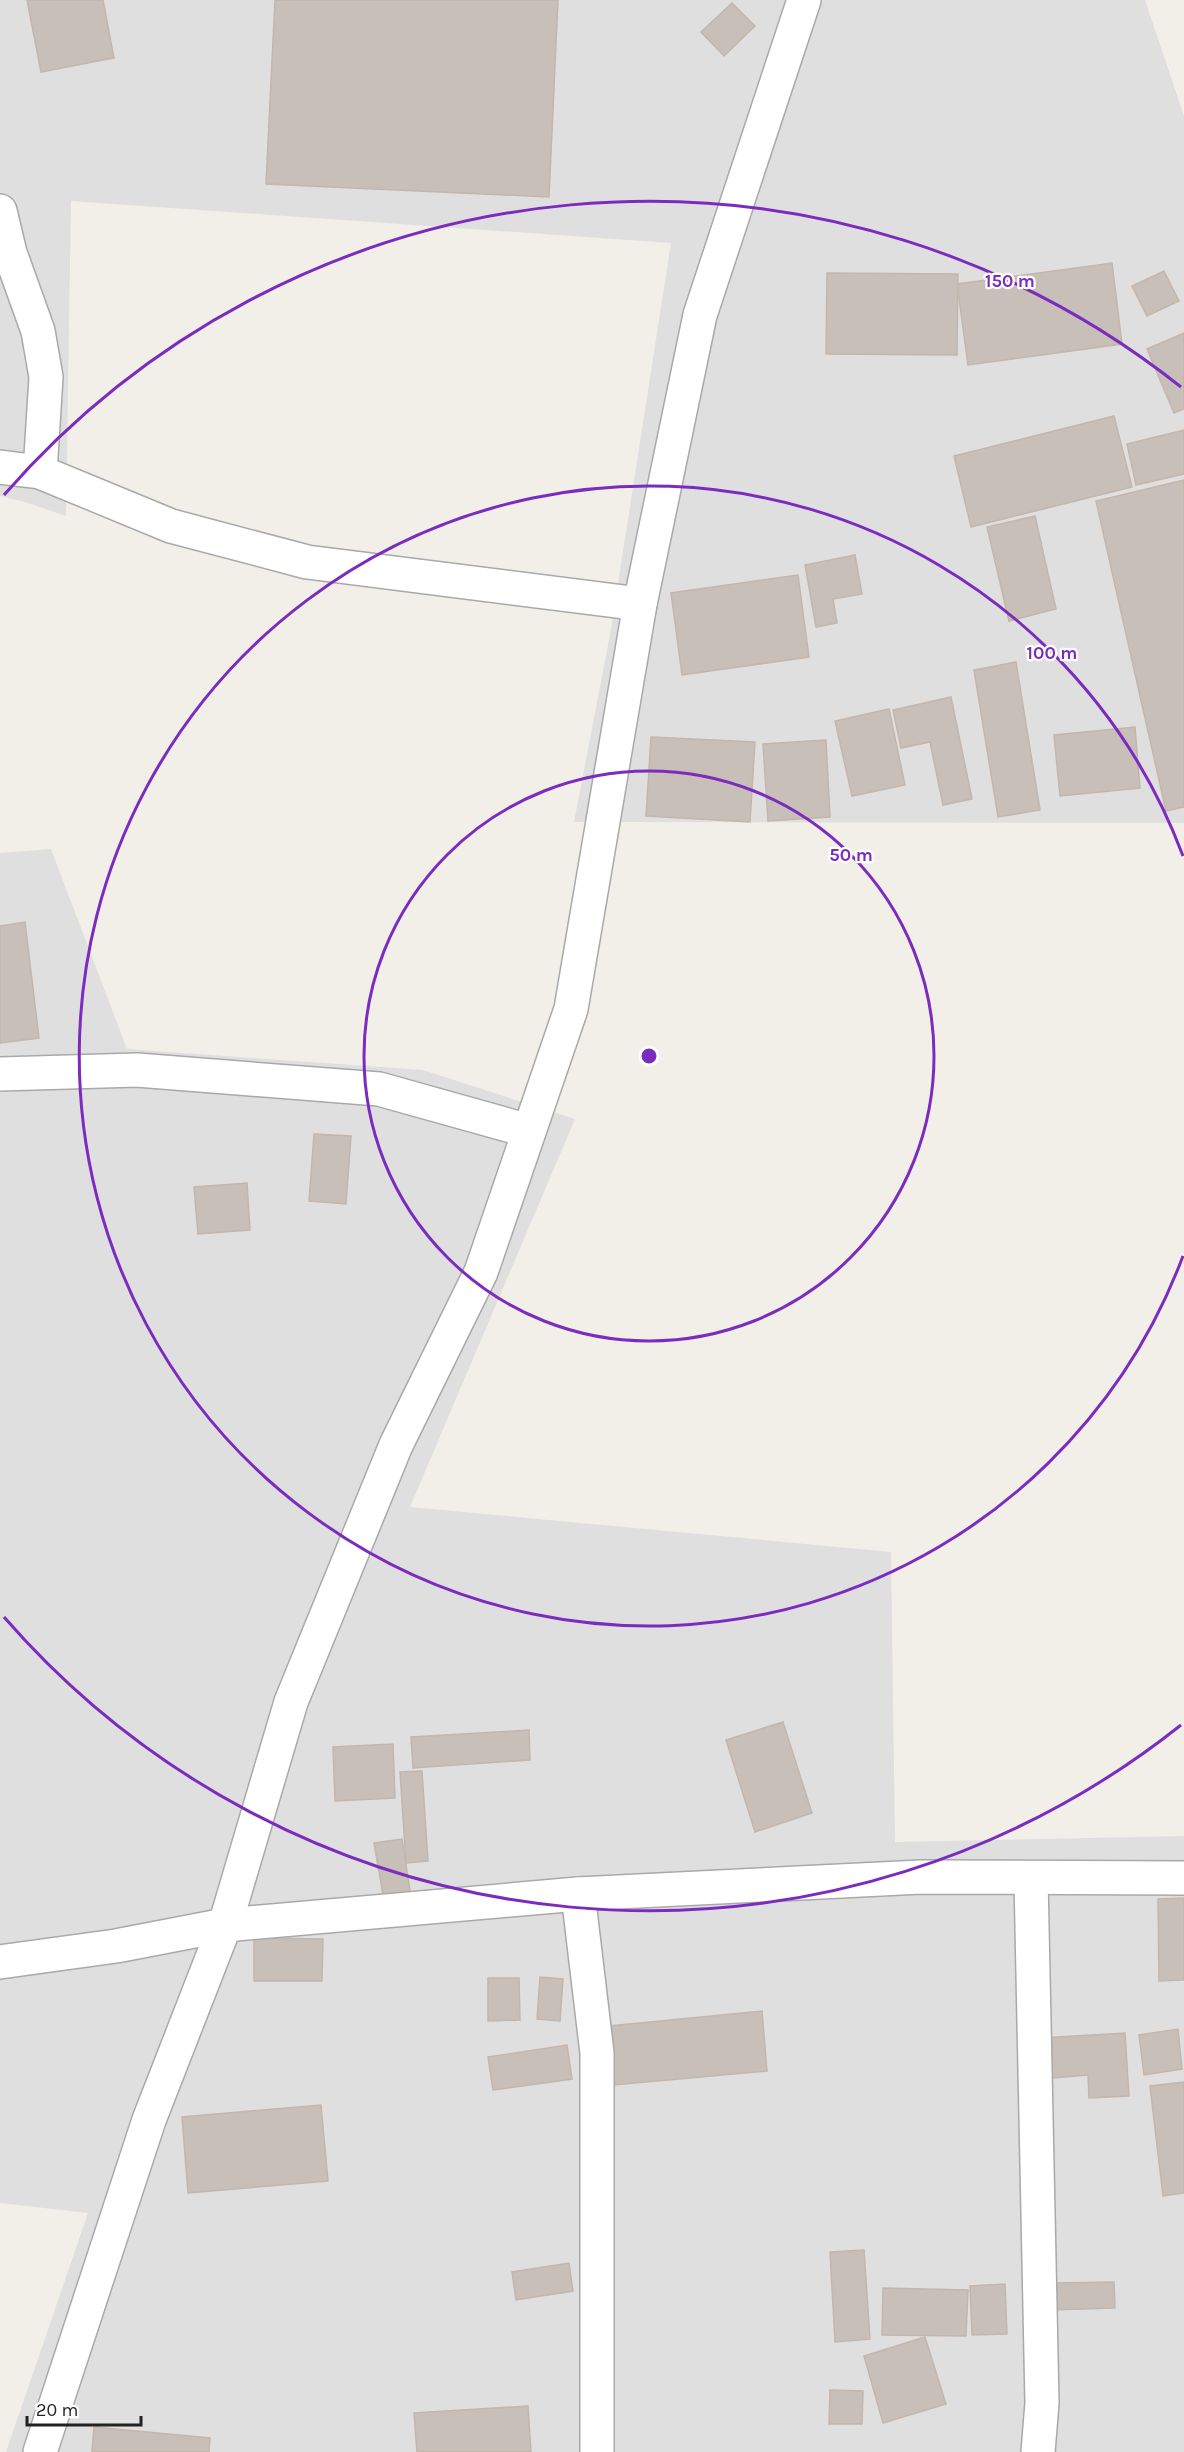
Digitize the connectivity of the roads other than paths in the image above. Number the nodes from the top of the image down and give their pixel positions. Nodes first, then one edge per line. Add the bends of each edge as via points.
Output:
1 (804, 0) edge
2 (0, 211) edge
3 (0, 467) edge
4 (40, 472) junction
5 (640, 604) junction
6 (0, 1074) edge
7 (529, 1131) junction
8 (1184, 1878) edge
9 (1030, 1879) junction
10 (578, 1894) junction
11 (225, 1924) junction
12 (0, 1962) edge
13 (40, 2452) edge
14 (597, 2452) edge
15 (1038, 2452) edge

1 - 5 street via 700,315
2 - 4 street via 10,253 38,331 46,377
3 - 4 street
4 - 5 street via 171,526 307,562
5 - 7 street via 571,1009
6 - 7 street via 137,1070 379,1089
7 - 11 street via 481,1272 396,1445 291,1702
8 - 9 street
9 - 10 street via 921,1876
9 - 15 street via 1042,2403
10 - 11 street
10 - 14 street via 597,2052
11 - 12 street via 116,1946
11 - 13 street via 149,2120

